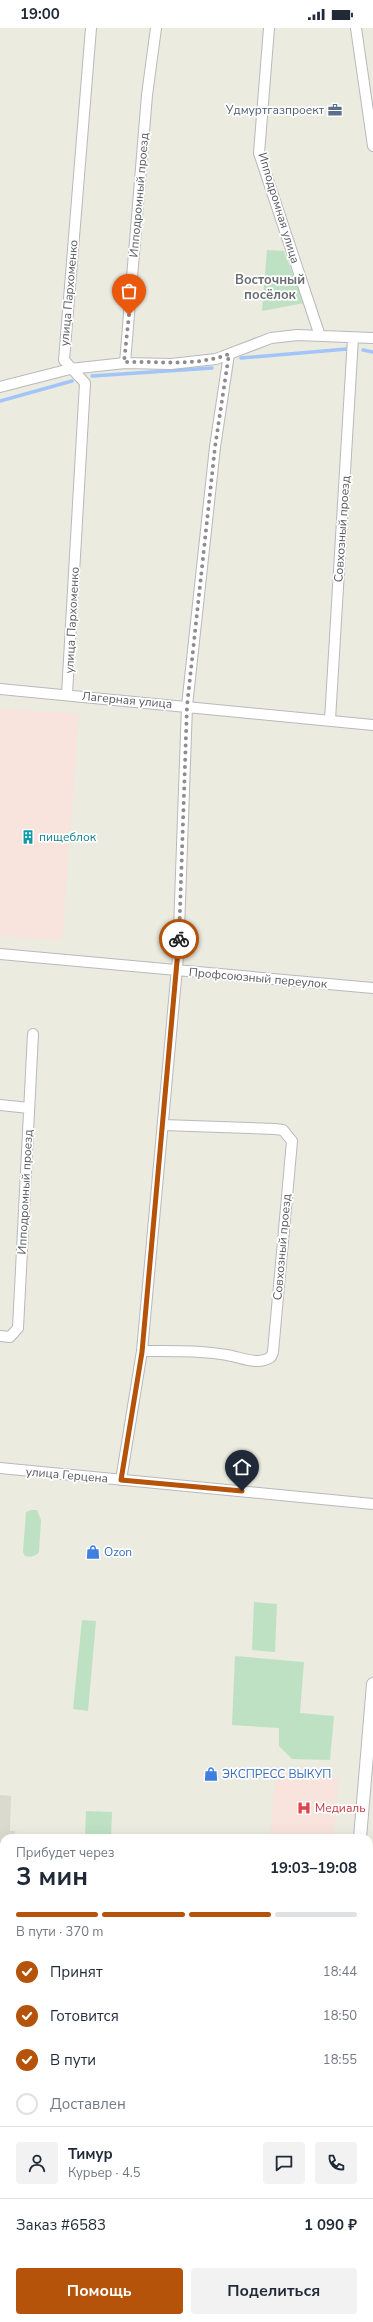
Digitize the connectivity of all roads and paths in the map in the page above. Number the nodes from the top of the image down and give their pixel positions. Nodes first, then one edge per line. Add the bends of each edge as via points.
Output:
1 (91, 28) edge
2 (156, 28) edge
3 (269, 28) edge
4 (356, 28) edge
5 (373, 146) edge
6 (320, 336) junction
7 (353, 338) junction
8 (373, 338) edge
9 (229, 354) junction
10 (124, 362) junction
11 (70, 369) junction
12 (0, 387) edge
13 (0, 689) edge
14 (67, 694) junction
15 (187, 706) junction
16 (330, 720) junction
17 (373, 725) edge
18 (0, 954) edge
19 (177, 971) junction
20 (373, 988) edge
21 (33, 1034) dead end
22 (0, 1105) edge
23 (29, 1108) junction
24 (163, 1125) junction
25 (0, 1336) edge
26 (142, 1352) junction
27 (0, 1468) edge
28 (121, 1480) junction
29 (373, 1504) edge
30 (373, 1684) edge
31 (360, 1834) edge

1 - 11 street, улица Пархоменко via 64,360
2 - 10 street, Ипподромный проезд
3 - 6 street, Ипподромная улица via 260,153
4 - 5 street
6 - 7 street
6 - 9 street via 271,338
7 - 8 street
7 - 16 street, Совхозный проезд
9 - 10 street via 216,359 171,364
9 - 15 street via 215,447
10 - 11 street
11 - 12 street
11 - 14 street, улица Пархоменко via 85,383
13 - 14 street, Лагерная улица
14 - 15 street, Лагерная улица
15 - 16 street, Лагерная улица
15 - 19 street
16 - 17 street, Лагерная улица
18 - 19 street, Профсоюзный переулок
19 - 20 street, Профсоюзный переулок
19 - 24 street
21 - 23 street, Ипподромный проезд
22 - 23 street
23 - 25 street, Ипподромный проезд via 18,1328 10,1337
24 - 26 street
24 - 26 street, Совхозный проезд via 275,1129 283,1130 292,1141 273,1352 271,1357 259,1362 188,1351
26 - 28 street
27 - 28 street, улица Герцена
28 - 29 street, улица Герцена
30 - 31 street

